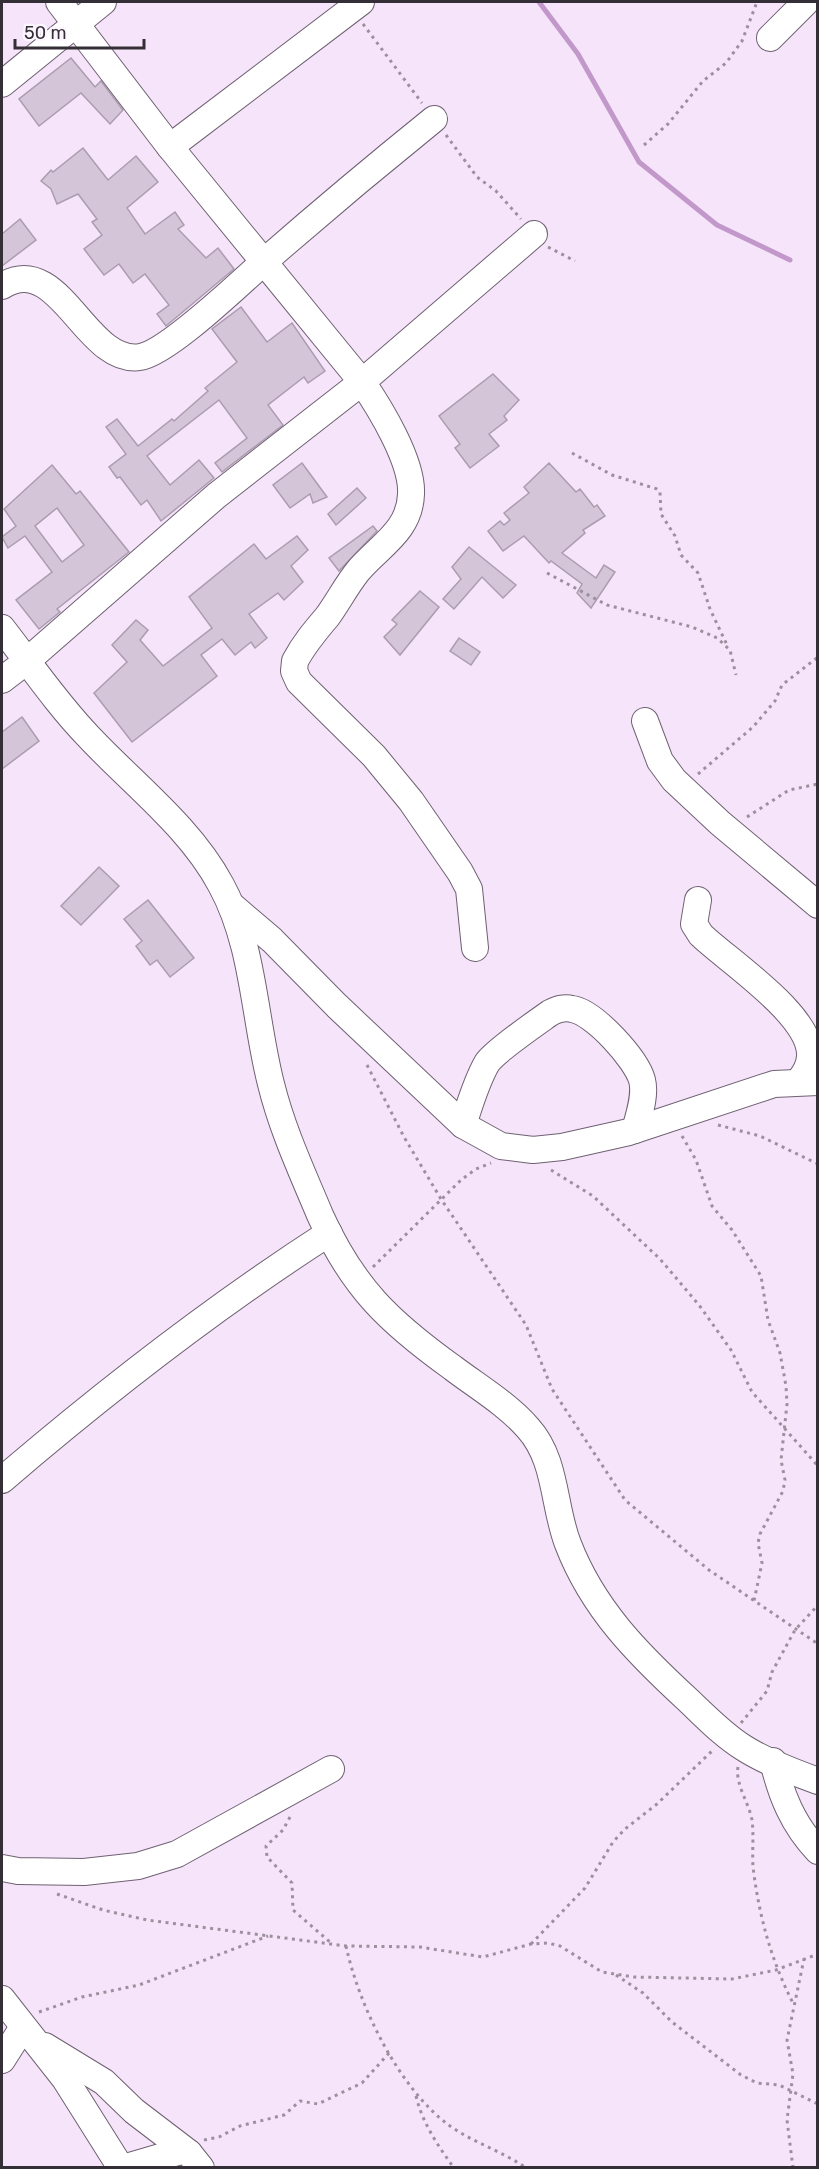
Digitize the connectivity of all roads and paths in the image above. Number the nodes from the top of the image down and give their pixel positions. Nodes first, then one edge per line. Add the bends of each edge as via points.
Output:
1 (59, 2) edge
2 (103, 2) edge
3 (757, 2) edge
4 (806, 2) edge
5 (356, 5) edge
6 (76, 22) junction
7 (770, 38) dead end
8 (2, 84) edge
9 (434, 119) junction
10 (644, 145) dead end
11 (170, 147) junction
12 (534, 234) junction
13 (575, 261) dead end
14 (264, 262) junction
15 (2, 286) edge
16 (363, 381) junction
17 (572, 453) dead end
18 (547, 573) dead end
19 (2, 628) edge
20 (727, 645) junction
21 (818, 657) edge
22 (28, 660) junction
23 (736, 675) dead end
24 (2, 680) edge
25 (645, 722) dead end
26 (818, 784) edge
27 (682, 786) junction
28 (728, 830) junction
29 (698, 900) dead end
30 (231, 905) junction
31 (818, 905) edge
32 (475, 948) dead end
33 (363, 1056) dead end
34 (808, 1082) edge
35 (674, 1119) junction
36 (463, 1125) junction
37 (714, 1125) dead end
38 (634, 1130) junction
39 (533, 1150) junction
40 (494, 1162) dead end
41 (818, 1164) edge
42 (441, 1199) junction
43 (329, 1233) junction
44 (357, 1283) junction
45 (784, 1427) junction
46 (818, 1466) edge
47 (2, 1480) edge
48 (754, 1601) junction
49 (818, 1605) edge
50 (795, 1629) junction
51 (818, 1644) edge
52 (737, 1743) junction
53 (773, 1761) junction
54 (331, 1769) dead end
55 (818, 1781) edge
56 (291, 1816) dead end
57 (818, 1851) edge
58 (2, 1868) edge
59 (50, 1892) dead end
60 (270, 1935) junction
61 (332, 1944) junction
62 (531, 1944) junction
63 (346, 1946) junction
64 (818, 1954) edge
65 (804, 1959) junction
66 (776, 1970) junction
67 (615, 1974) junction
68 (2, 1999) edge
69 (794, 2003) junction
70 (27, 2032) junction
71 (390, 2052) junction
72 (2, 2060) edge
73 (791, 2093) junction
74 (416, 2094) junction
75 (818, 2104) edge
76 (191, 2156) edge
77 (122, 2168) edge
78 (454, 2168) edge
79 (526, 2168) edge
80 (793, 2168) edge

1 - 6 street
2 - 6 street
3 - 10 path via 742,41 726,63 703,81 668,124
4 - 7 street
5 - 9 path
5 - 11 street
6 - 8 street
6 - 11 street
9 - 12 path via 477,177 508,203
9 - 14 street
11 - 14 street
12 - 13 path via 551,250
12 - 16 street
14 - 15 street via 183,331 140,357 110,350 49,288 34,279
14 - 16 street
16 - 22 street via 216,496
16 - 32 street via 395,438 412,492 410,504 397,533 361,567 303,646 294,671 299,682 374,756 460,872 469,890
17 - 20 path via 612,475 660,492 661,514 681,555 698,573
18 - 20 path via 607,605 693,627
19 - 22 street
20 - 23 path
21 - 27 path via 782,685 775,701 753,727
22 - 24 street
22 - 30 street via 86,735 166,814 203,857
25 - 27 street via 660,761
26 - 28 path via 789,790
27 - 28 street
28 - 31 street
29 - 34 street via 694,924 701,935 772,994 805,1036 810,1055
30 - 36 street
30 - 43 street via 243,940 271,1086 293,1151
33 - 42 path
34 - 35 street via 774,1084
35 - 38 street
35 - 45 path via 696,1160 712,1206 761,1276 786,1386
36 - 38 street via 487,1063 560,1008 588,1014 636,1068 642,1093
36 - 39 street via 501,1146
37 - 41 path via 760,1136
38 - 39 street
39 - 45 path via 552,1171 600,1201 660,1259 731,1350 752,1392
40 - 42 path via 476,1169
42 - 44 path
42 - 48 path via 526,1325 552,1389 625,1500 709,1570
43 - 44 street
43 - 47 street via 214,1310
44 - 52 street via 393,1321 530,1429 544,1451 564,1534 598,1605 643,1659
45 - 46 path
45 - 48 path via 785,1480 760,1534 762,1563
48 - 50 path
49 - 50 path
50 - 51 path
50 - 52 path
52 - 53 street
52 - 62 path via 708,1752 657,1804 625,1829 585,1888
52 - 66 path via 738,1777 752,1821 756,1891
53 - 55 street
53 - 57 street via 782,1798
54 - 58 street via 188,1849 138,1866 84,1872
56 - 61 path via 266,1846 267,1857 292,1883 292,1910
59 - 60 path via 147,1920
60 - 61 path
60 - 70 path via 133,1987 46,2008 39,2012
61 - 63 path
62 - 63 path via 483,1957 420,1947
62 - 67 path via 560,1946 589,1965
63 - 71 path via 363,2002
64 - 65 path
65 - 66 path
65 - 69 path
66 - 67 path via 713,1981
66 - 69 path
67 - 73 path via 728,2066 757,2083 779,2085
68 - 70 street
69 - 73 path via 787,2040 793,2074
70 - 72 street
70 - 76 street via 104,2082
70 - 77 street via 65,2079
71 - 74 path
71 - 76 path via 362,2083 318,2104 300,2101 284,2115 240,2126
73 - 75 path
73 - 80 path via 787,2120
74 - 78 path via 424,2120
74 - 79 path via 448,2124
76 - 77 street via 171,2152

